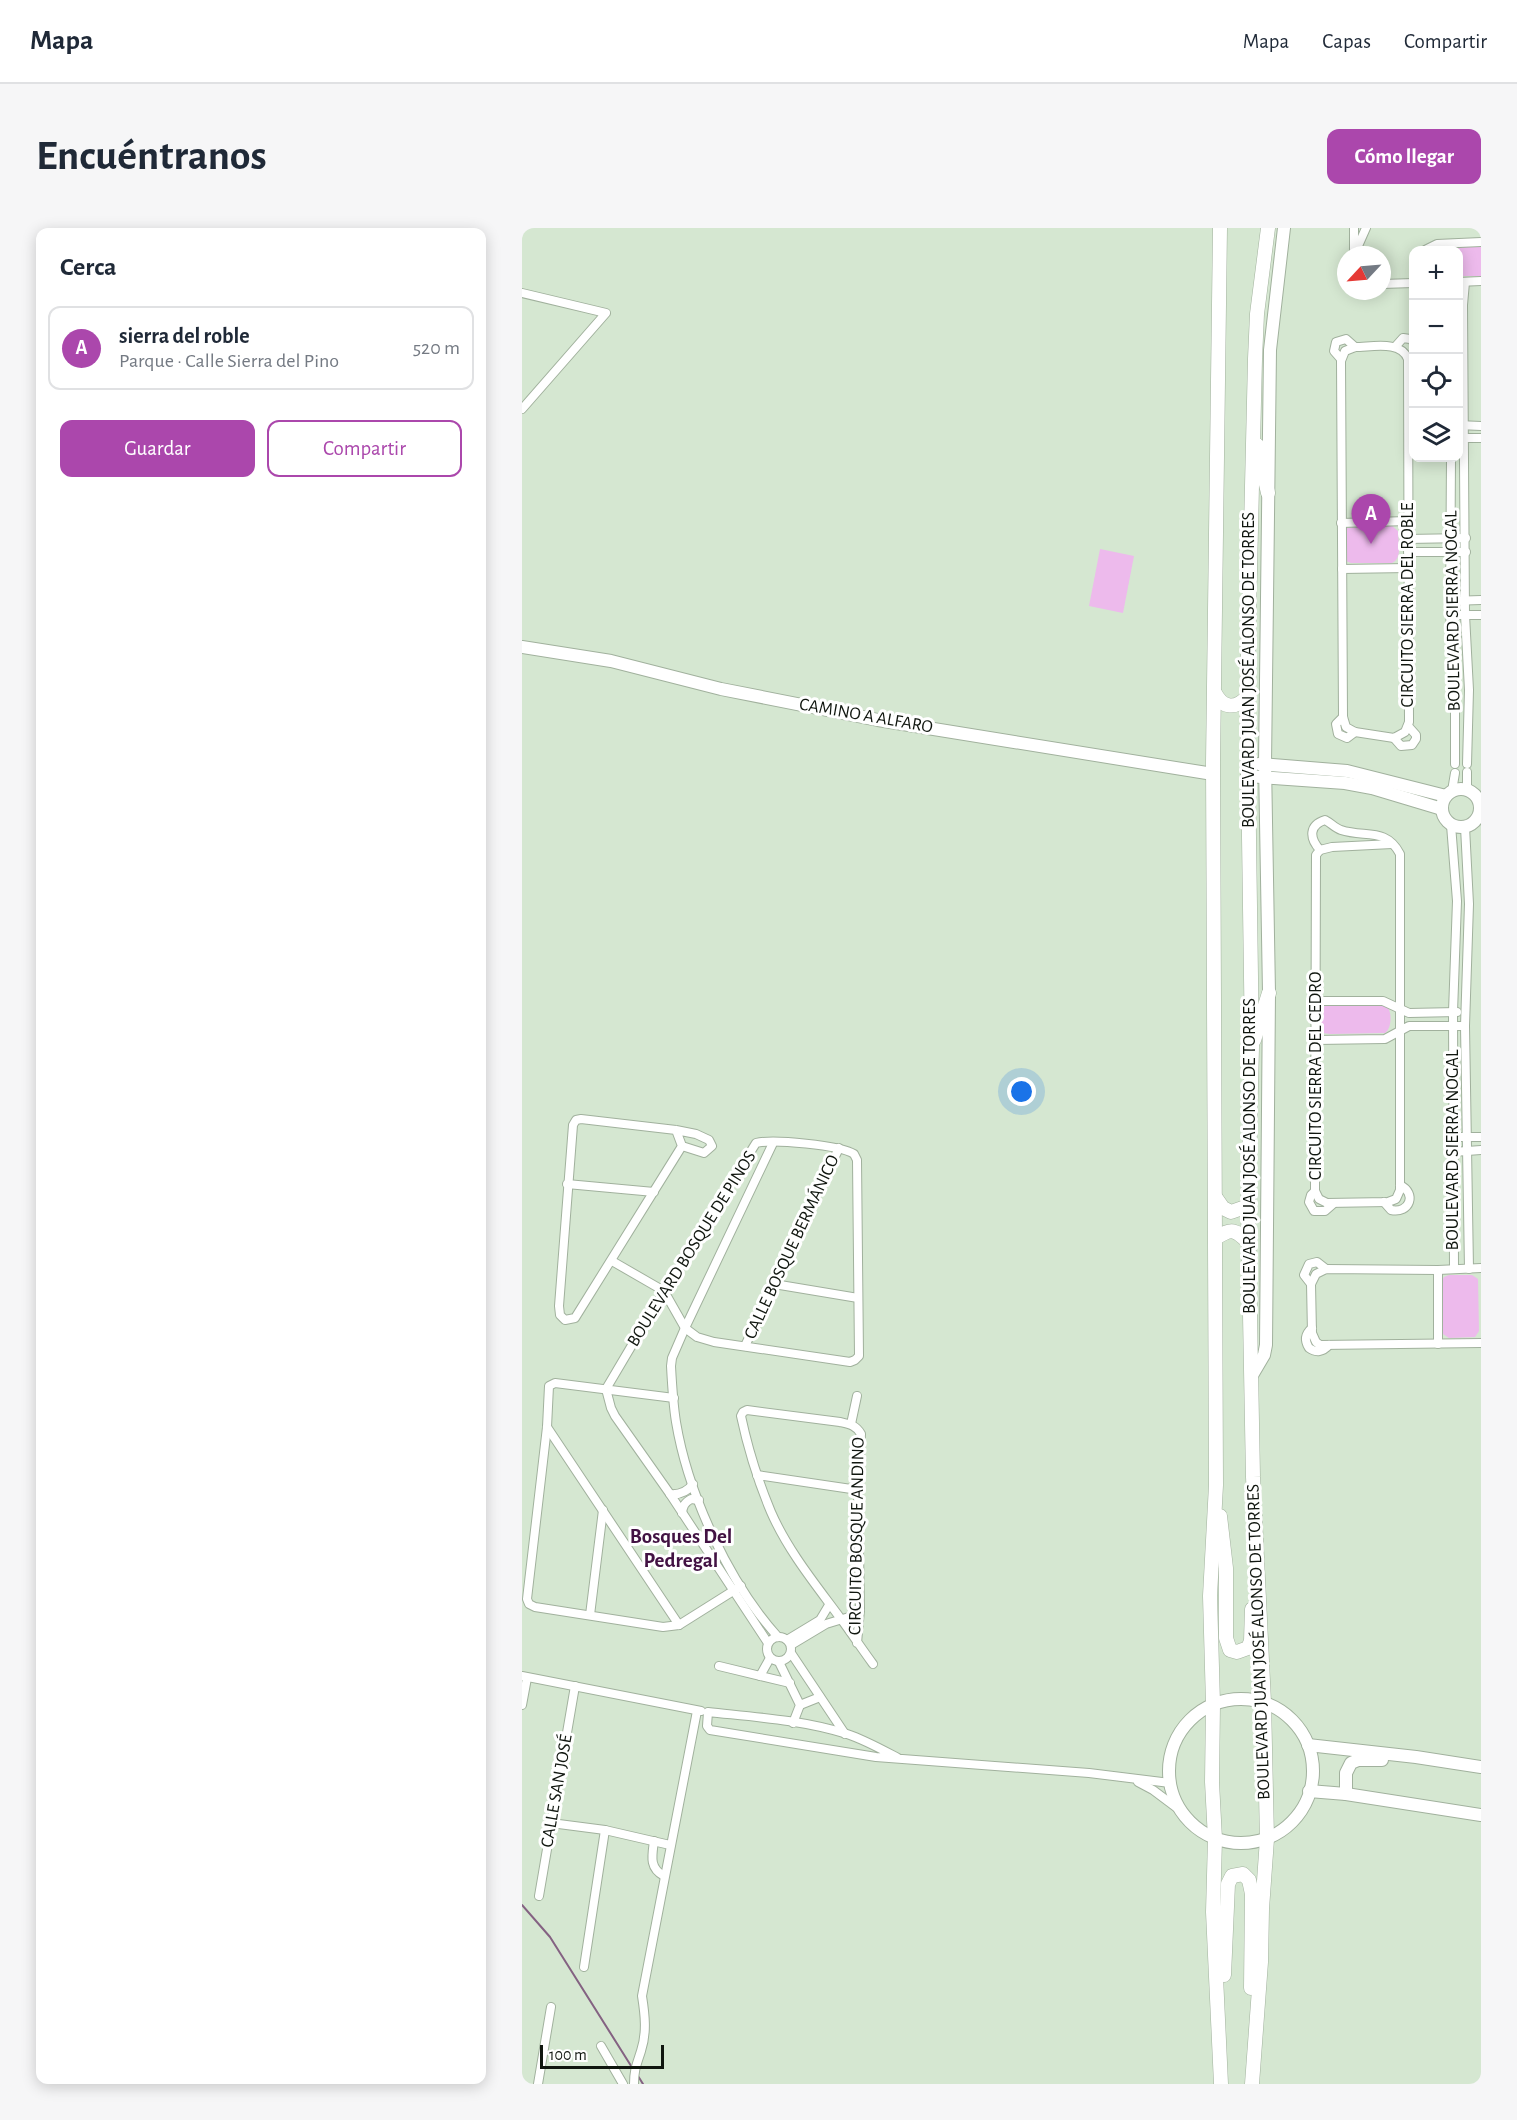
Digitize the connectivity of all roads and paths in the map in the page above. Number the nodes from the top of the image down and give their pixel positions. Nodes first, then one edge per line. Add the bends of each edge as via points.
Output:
1 (1220, 228) edge
2 (1268, 228) edge
3 (1284, 228) edge
4 (1354, 228) edge
5 (1366, 228) edge
6 (1481, 242) edge
7 (1354, 246) edge
8 (1358, 246) edge
9 (1433, 246) edge
10 (1481, 281) edge
11 (1463, 282) edge
12 (1409, 283) edge
13 (1391, 284) edge
14 (522, 292) edge
15 (1463, 300) edge
16 (1409, 339) edge
17 (1355, 347) junction
18 (1395, 347) junction
19 (1409, 356) edge
20 (1341, 358) junction
21 (1410, 408) edge
22 (1462, 408) edge
23 (522, 409) edge
24 (1463, 425) edge
25 (1481, 426) edge
26 (1252, 428) junction
27 (1463, 438) edge
28 (1481, 438) edge
29 (1450, 462) edge
30 (1463, 462) edge
31 (1269, 493) junction
32 (1407, 521) junction
33 (1341, 523) junction
34 (1450, 538) junction
35 (1466, 538) junction
36 (1407, 539) junction
37 (1408, 552) junction
38 (1450, 552) junction
39 (1466, 552) junction
40 (1408, 568) junction
41 (1342, 569) junction
42 (1481, 600) edge
43 (1450, 601) junction
44 (1465, 601) junction
45 (1450, 615) junction
46 (1465, 615) junction
47 (1481, 615) edge
48 (522, 646) edge
49 (1215, 693) junction
50 (1247, 697) junction
51 (1408, 726) junction
52 (1394, 738) junction
53 (1265, 764) junction
54 (1247, 770) junction
55 (1213, 774) junction
56 (1265, 778) junction
57 (1467, 790) junction
58 (1449, 793) junction
59 (1481, 807) edge
60 (1442, 809) junction
61 (1474, 824) edge
62 (1451, 825) junction
63 (1392, 844) junction
64 (1320, 850) junction
65 (1269, 993) junction
66 (1316, 1001) junction
67 (1400, 1008) junction
68 (1453, 1012) junction
69 (1466, 1012) junction
70 (1465, 1026) junction
71 (1453, 1027) junction
72 (1399, 1032) junction
73 (1316, 1040) junction
74 (1251, 1047) junction
75 (676, 1130) junction
76 (1453, 1137) junction
77 (1466, 1137) junction
78 (1481, 1137) edge
79 (773, 1143) junction
80 (682, 1146) junction
81 (839, 1148) junction
82 (1481, 1150) edge
83 (1467, 1151) junction
84 (1453, 1152) junction
85 (567, 1184) junction
86 (1400, 1185) junction
87 (654, 1192) junction
88 (1216, 1198) junction
89 (722, 1201) junction
90 (1384, 1202) junction
91 (1248, 1206) junction
92 (739, 1211) junction
93 (1454, 1211) junction
94 (1468, 1211) junction
95 (1454, 1232) junction
96 (1468, 1232) junction
97 (1216, 1238) junction
98 (1249, 1243) junction
99 (612, 1261) junction
100 (1481, 1268) edge
101 (1454, 1269) junction
102 (1469, 1269) junction
103 (1438, 1270) junction
104 (774, 1284) junction
105 (664, 1292) junction
106 (858, 1298) junction
107 (685, 1328) junction
108 (1481, 1343) edge
109 (1438, 1344) junction
110 (745, 1346) junction
111 (1251, 1377) junction
112 (606, 1389) junction
113 (856, 1396) dead end
114 (674, 1398) junction
115 (851, 1424) junction
116 (547, 1426) junction
117 (757, 1474) junction
118 (693, 1484) junction
119 (1215, 1485) junction
120 (858, 1490) junction
121 (670, 1494) junction
122 (699, 1500) junction
123 (603, 1510) junction
124 (682, 1514) junction
125 (1256, 1542) junction
126 (737, 1588) junction
127 (829, 1605) junction
128 (860, 1610) junction
129 (590, 1615) junction
130 (841, 1620) junction
131 (679, 1625) junction
132 (768, 1643) junction
133 (857, 1643) junction
134 (787, 1644) junction
135 (770, 1658) junction
136 (779, 1662) junction
137 (873, 1664) dead end
138 (719, 1665) dead end
139 (760, 1676) junction
140 (525, 1677) edge
141 (790, 1683) junction
142 (575, 1686) junction
143 (820, 1697) junction
144 (1264, 1702) junction
145 (1213, 1704) junction
146 (522, 1705) edge
147 (800, 1705) junction
148 (697, 1710) junction
149 (708, 1712) junction
150 (793, 1723) junction
151 (845, 1734) junction
152 (1308, 1745) junction
153 (1416, 1757) junction
154 (898, 1758) junction
155 (1481, 1767) edge
156 (1129, 1779) junction
157 (1170, 1783) junction
158 (1309, 1791) junction
159 (1346, 1794) junction
160 (1177, 1808) junction
161 (1481, 1815) edge
162 (551, 1823) junction
163 (605, 1830) junction
164 (1215, 1839) junction
165 (1267, 1839) junction
166 (654, 1841) junction
167 (670, 1845) junction
168 (664, 1876) junction
169 (539, 1896) dead end
170 (584, 1967) dead end
171 (551, 2007) dead end
172 (1219, 2034) junction
173 (1255, 2035) junction
174 (601, 2046) dead end
175 (538, 2084) edge
176 (623, 2084) edge
177 (634, 2084) edge
178 (1221, 2084) edge
179 (1251, 2084) edge

1 - 49 main road, BOULEVARD JUAN JOSÉ ALONSO DE TORRES
2 - 26 main road, BOULEVARD JUAN JOSÉ ALONSO DE TORRES via 1257,314
3 - 31 street via 1271,335
4 - 7 street
5 - 8 street
6 - 9 street
10 - 11 street
12 - 13 street
14 - 23 street via 606,313
15 - 22 street, BOULEVARD SIERRA NOGAL
16 - 18 street via 1402,338
17 - 18 street
17 - 20 street via 1345,351
17 - 20 street via 1346,339 1336,342 1334,351
18 - 19 street, CIRCUITO SIERRA DEL ROBLE
20 - 33 street
21 - 32 street, CIRCUITO SIERRA DEL ROBLE
24 - 25 street
26 - 31 main road
26 - 50 main road, BOULEVARD JUAN JOSÉ ALONSO DE TORRES
27 - 28 street
29 - 34 street, BOULEVARD SIERRA NOGAL
30 - 35 street, BOULEVARD SIERRA NOGAL
31 - 53 street
32 - 33 street
32 - 36 street, CIRCUITO SIERRA DEL ROBLE
33 - 41 street
34 - 35 street
34 - 36 street
34 - 38 street, BOULEVARD SIERRA NOGAL
35 - 39 street, BOULEVARD SIERRA NOGAL
36 - 37 street, CIRCUITO SIERRA DEL ROBLE
37 - 38 street
37 - 40 street, CIRCUITO SIERRA DEL ROBLE
38 - 39 street
38 - 43 street, BOULEVARD SIERRA NOGAL
39 - 44 street, BOULEVARD SIERRA NOGAL
40 - 41 street
40 - 51 street, CIRCUITO SIERRA DEL ROBLE
41 - 52 street via 1342,717 1346,727 1355,732
42 - 44 street
43 - 44 street
43 - 45 street, BOULEVARD SIERRA NOGAL
44 - 46 street, BOULEVARD SIERRA NOGAL
45 - 46 street
45 - 58 street, BOULEVARD SIERRA NOGAL via 1455,676 1455,768
46 - 47 street
46 - 57 street, BOULEVARD SIERRA NOGAL via 1469,690
48 - 55 street, CAMINO A ALFARO via 611,661 721,689 878,720
49 - 50 main road via 1224,705 1231,706
49 - 55 main road, BOULEVARD JUAN JOSÉ ALONSO DE TORRES
50 - 54 main road, BOULEVARD JUAN JOSÉ ALONSO DE TORRES
51 - 52 street, CIRCUITO SIERRA DEL ROBLE
51 - 52 street via 1416,735 1412,745 1401,746
53 - 54 street
53 - 56 street
53 - 58 street via 1347,771
54 - 56 street
54 - 74 main road, BOULEVARD JUAN JOSÉ ALONSO DE TORRES
55 - 88 main road, BOULEVARD JUAN JOSÉ ALONSO DE TORRES
56 - 60 street via 1346,783
56 - 65 street
57 - 58 street
57 - 59 street via 1476,796
58 - 60 street
59 - 61 street
60 - 62 street
61 - 62 street
61 - 69 street, BOULEVARD SIERRA NOGAL
62 - 68 street, BOULEVARD SIERRA NOGAL via 1457,901
63 - 64 street
63 - 64 street, CIRCUITO SIERRA DEL CEDRO via 1380,835 1338,829 1325,820 1315,825 1311,834
63 - 67 street via 1400,859
64 - 66 street, CIRCUITO SIERRA DEL CEDRO
65 - 74 main road
65 - 111 street via 1266,1345
66 - 67 street via 1383,1001
66 - 73 street, CIRCUITO SIERRA DEL CEDRO
67 - 68 street via 1408,1013
67 - 72 street
68 - 69 street
68 - 71 street, BOULEVARD SIERRA NOGAL
69 - 70 street, BOULEVARD SIERRA NOGAL
70 - 71 street
70 - 77 street, BOULEVARD SIERRA NOGAL
71 - 72 street via 1409,1026
71 - 76 street, BOULEVARD SIERRA NOGAL
72 - 73 street via 1385,1039
72 - 86 street
73 - 90 street, CIRCUITO SIERRA DEL CEDRO via 1315,1191 1321,1201 1332,1204
74 - 91 main road, BOULEVARD JUAN JOSÉ ALONSO DE TORRES
75 - 80 street
75 - 80 street via 704,1137 712,1146 704,1154
75 - 85 street via 576,1120
76 - 77 street
76 - 84 street, BOULEVARD SIERRA NOGAL
77 - 78 street
77 - 83 street, BOULEVARD SIERRA NOGAL
79 - 81 street
79 - 89 street, BOULEVARD BOSQUE DE PINOS via 756,1143
79 - 92 street, BOULEVARD BOSQUE DE PINOS
80 - 87 street
81 - 104 street, CALLE BOSQUE BERMÁNICO
81 - 106 street via 854,1154 857,1160
82 - 83 street
83 - 84 street
83 - 94 street, BOULEVARD SIERRA NOGAL
84 - 93 street, BOULEVARD SIERRA NOGAL
85 - 87 street
85 - 99 street via 559,1306 565,1320 575,1318
86 - 90 street via 1396,1198
86 - 90 street, CIRCUITO SIERRA DEL CEDRO via 1410,1197 1407,1207 1391,1210
87 - 99 street
88 - 91 main road via 1222,1208 1231,1212
88 - 97 main road, BOULEVARD JUAN JOSÉ ALONSO DE TORRES
89 - 92 street via 732,1203
89 - 105 street, BOULEVARD BOSQUE DE PINOS
91 - 98 main road, BOULEVARD JUAN JOSÉ ALONSO DE TORRES
92 - 107 street, BOULEVARD BOSQUE DE PINOS
93 - 94 street
93 - 95 street, BOULEVARD SIERRA NOGAL
94 - 96 street, BOULEVARD SIERRA NOGAL
95 - 96 street
95 - 101 street, BOULEVARD SIERRA NOGAL
96 - 102 street, BOULEVARD SIERRA NOGAL
97 - 98 main road via 1232,1231
97 - 119 main road, BOULEVARD JUAN JOSÉ ALONSO DE TORRES
98 - 111 main road, BOULEVARD JUAN JOSÉ ALONSO DE TORRES
99 - 105 street
100 - 102 street
101 - 102 street, BOULEVARD SIERRA NOGAL
101 - 103 street
103 - 109 street
103 - 109 street via 1326,1269 1316,1274 1311,1284 1316,1342
104 - 106 street
104 - 110 street, CALLE BOSQUE BERMÁNICO
105 - 107 street
105 - 112 street, BOULEVARD BOSQUE DE PINOS
106 - 110 street via 855,1360
107 - 110 street via 697,1337
107 - 114 street, BOULEVARD BOSQUE DE PINOS via 672,1358
108 - 109 street
111 - 125 main road, BOULEVARD JUAN JOSÉ ALONSO DE TORRES
112 - 114 street
112 - 116 street via 551,1384
112 - 121 street, BOULEVARD BOSQUE DE PINOS via 610,1408
113 - 115 street, CIRCUITO BOSQUE ANDINO
114 - 118 street, BOULEVARD BOSQUE DE PINOS via 676,1423
115 - 117 street, CIRCUITO BOSQUE ANDINO via 743,1412 748,1451
115 - 120 street, CIRCUITO BOSQUE ANDINO via 861,1434
116 - 123 street
116 - 129 street via 527,1599 535,1607
117 - 120 street
117 - 127 street, CIRCUITO BOSQUE ANDINO via 783,1535
118 - 121 street via 686,1492
118 - 122 street, BOULEVARD BOSQUE DE PINOS
119 - 125 main road via 1224,1539 1227,1646 1237,1652 1248,1648 1251,1641
119 - 145 main road, BOULEVARD JUAN JOSÉ ALONSO DE TORRES via 1210,1596
120 - 128 street, CIRCUITO BOSQUE ANDINO
121 - 124 street, BOULEVARD BOSQUE DE PINOS
122 - 124 street via 686,1501
122 - 126 street, BOULEVARD BOSQUE DE PINOS
123 - 129 street
123 - 131 street
124 - 126 street, BOULEVARD BOSQUE DE PINOS
125 - 144 main road, BOULEVARD JUAN JOSÉ ALONSO DE TORRES
126 - 131 street
126 - 132 street, BOULEVARD BOSQUE DE PINOS
126 - 134 street, BOULEVARD BOSQUE DE PINOS
127 - 130 street
127 - 134 street, CIRCUITO BOSQUE ANDINO via 820,1620
128 - 130 street
128 - 133 street, CIRCUITO BOSQUE ANDINO
129 - 131 street via 663,1627
130 - 133 street, CIRCUITO BOSQUE ANDINO
130 - 134 street, CIRCUITO BOSQUE ANDINO
132 - 134 street via 772,1638
132 - 135 street
133 - 137 street
134 - 136 street via 788,1658
134 - 143 street, BOULEVARD BOSQUE DE PINOS
135 - 136 street
135 - 139 street
136 - 141 street
138 - 139 street
139 - 141 street
140 - 142 street
140 - 146 street
141 - 147 street
142 - 148 street
142 - 162 street, CALLE SAN JOSÉ
143 - 147 street
143 - 151 street, BOULEVARD BOSQUE DE PINOS
144 - 145 street via 1239,1696
144 - 152 street via 1289,1717
144 - 165 main road, BOULEVARD JUAN JOSÉ ALONSO DE TORRES
145 - 157 street via 1199,1713 1179,1737 1169,1767
145 - 164 main road, BOULEVARD JUAN JOSÉ ALONSO DE TORRES
147 - 150 street
148 - 149 street
148 - 167 street
149 - 150 street
149 - 154 street via 710,1730
150 - 151 street
151 - 154 street
152 - 153 street
152 - 158 street via 1312,1771
153 - 155 street
153 - 159 street via 1352,1763 1347,1767
154 - 156 street
156 - 157 street
156 - 160 street
157 - 160 street
158 - 159 street
158 - 165 street via 1295,1817
159 - 161 street
160 - 164 street via 1193,1827
162 - 163 street
162 - 169 street, CALLE SAN JOSÉ
163 - 166 street
163 - 170 street
164 - 165 street via 1243,1844
164 - 172 main road, BOULEVARD JUAN JOSÉ ALONSO DE TORRES via 1213,1912
165 - 173 main road, BOULEVARD JUAN JOSÉ ALONSO DE TORRES
166 - 167 street
166 - 168 street via 652,1866
167 - 168 street
168 - 177 street via 642,1996 645,2032 634,2068
171 - 175 street
172 - 173 main road via 1224,2001 1228,1884 1232,1876 1240,1873 1249,1880 1252,1894
172 - 178 main road, BOULEVARD JUAN JOSÉ ALONSO DE TORRES
173 - 179 main road, BOULEVARD JUAN JOSÉ ALONSO DE TORRES
174 - 176 street

